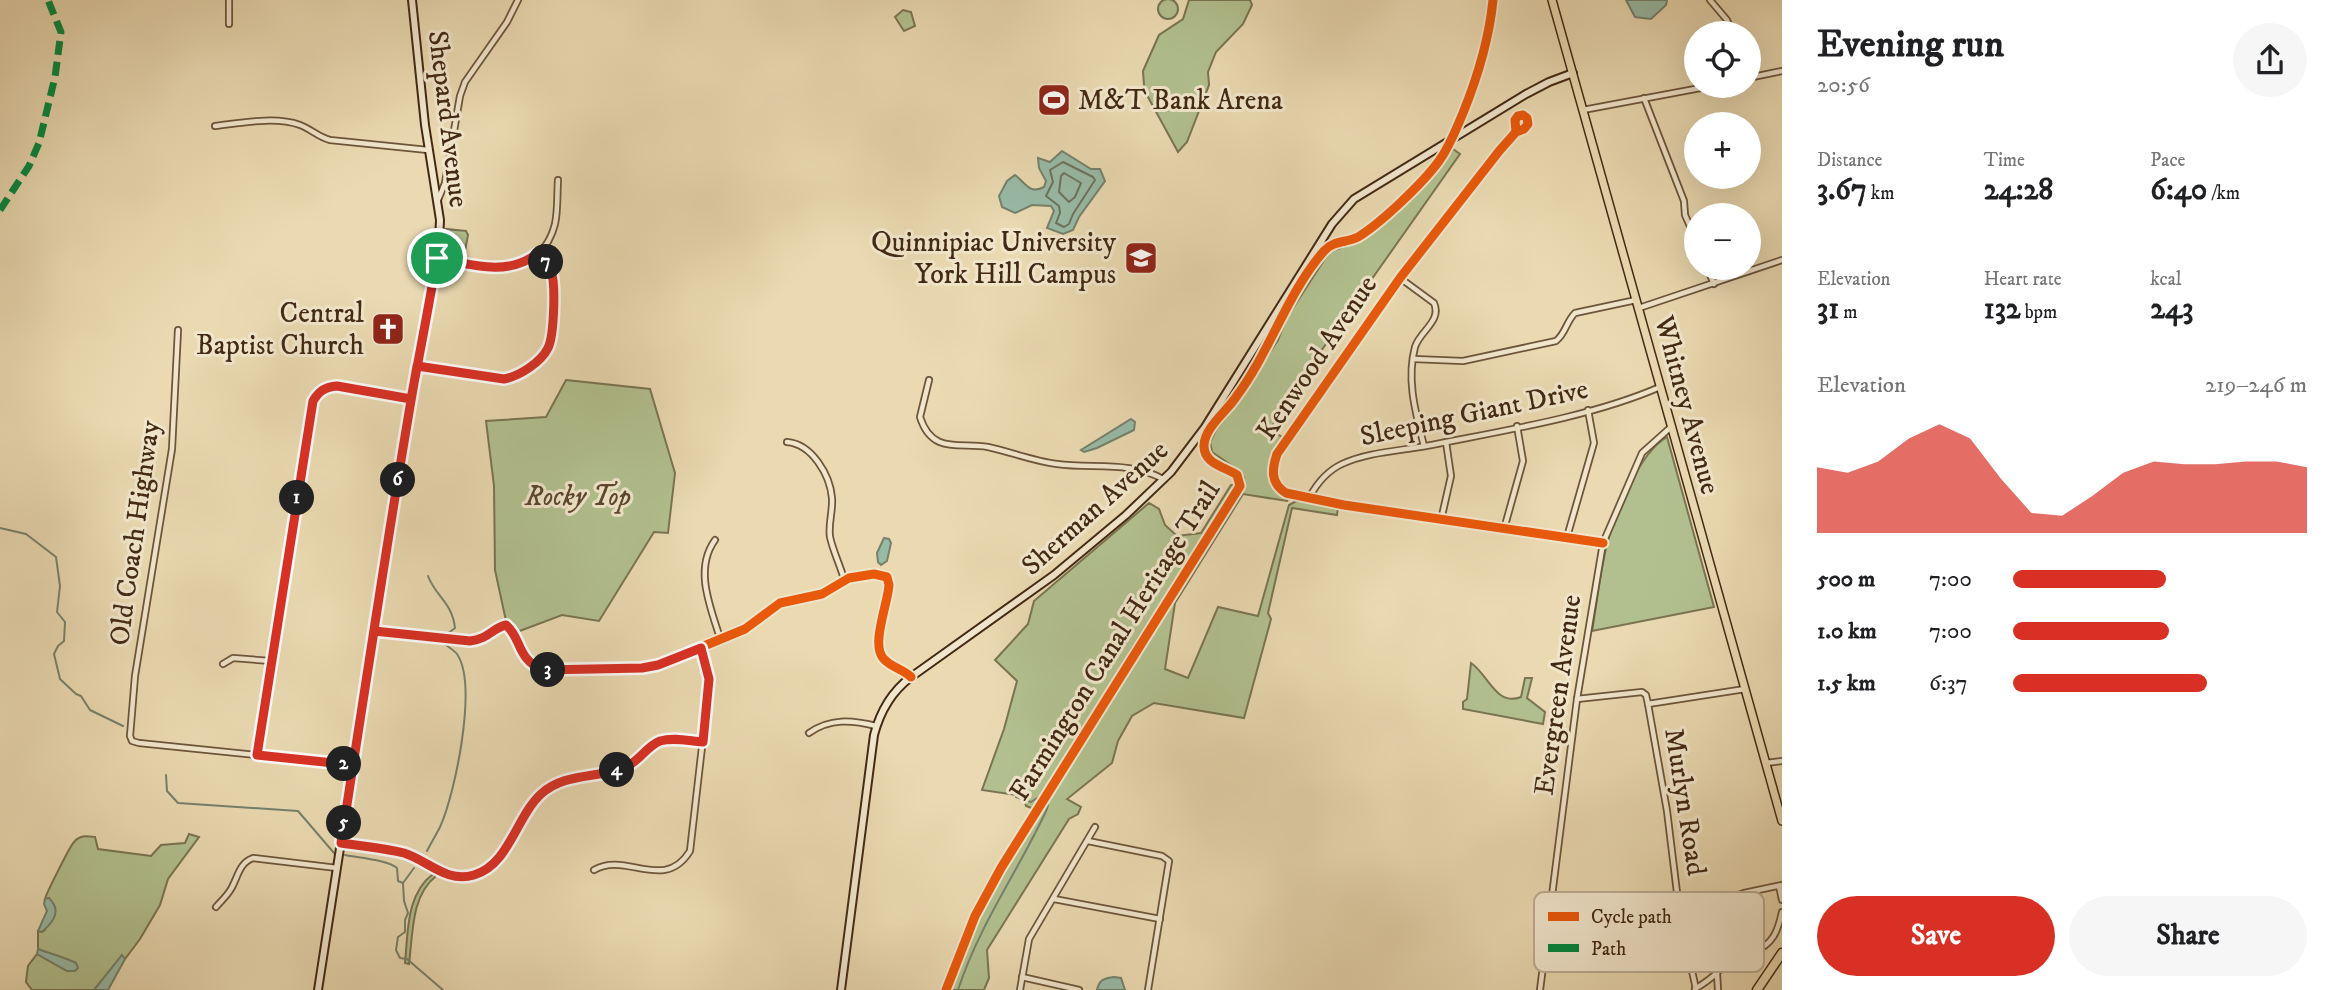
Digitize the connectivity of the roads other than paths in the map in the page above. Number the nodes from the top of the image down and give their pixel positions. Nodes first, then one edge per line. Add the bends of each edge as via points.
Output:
1 (229, 0) edge
2 (412, 0) edge
3 (518, 0) edge
4 (1552, 0) edge
5 (1710, 0) edge
6 (1727, 21) edge
7 (229, 24) dead end
8 (1782, 71) edge
9 (1573, 73) junction
10 (1761, 75) edge
11 (1684, 91) edge
12 (1644, 98) junction
13 (1583, 110) junction
14 (215, 126) dead end
15 (1516, 132) dead end
16 (428, 150) junction
17 (558, 180) dead end
18 (437, 201) junction
19 (1684, 203) edge
20 (538, 253) junction
21 (437, 258) junction
22 (1782, 260) edge
23 (1400, 278) junction
24 (1712, 280) edge
25 (1714, 284) junction
26 (1638, 304) junction
27 (178, 330) dead end
28 (1414, 359) junction
29 (417, 366) junction
30 (929, 380) dead end
31 (1660, 387) junction
32 (411, 399) junction
33 (1588, 410) junction
34 (1517, 426) junction
35 (1671, 427) junction
36 (1446, 441) junction
37 (787, 442) dead end
38 (1424, 446) junction
39 (1164, 480) junction
40 (1309, 498) junction
41 (1441, 520) junction
42 (1504, 529) junction
43 (1567, 537) junction
44 (715, 540) dead end
45 (1603, 543) junction
46 (844, 579) junction
47 (374, 631) junction
48 (720, 638) junction
49 (701, 648) junction
50 (271, 661) junction
51 (223, 664) dead end
52 (911, 677) junction
53 (1745, 689) junction
54 (1577, 699) junction
55 (1648, 704) junction
56 (876, 726) junction
57 (809, 733) dead end
58 (703, 742) junction
59 (257, 755) junction
60 (1782, 761) edge
61 (1765, 763) junction
62 (353, 765) junction
63 (1782, 821) edge
64 (1095, 827) dead end
65 (1088, 841) junction
66 (341, 843) junction
67 (337, 868) junction
68 (594, 870) dead end
69 (1780, 885) edge
70 (1552, 892) edge
71 (1677, 892) edge
72 (1748, 892) edge
73 (1054, 899) junction
74 (1782, 900) edge
75 (216, 906) dead end
76 (1782, 912) edge
77 (1160, 919) junction
78 (1764, 947) edge
79 (1782, 953) edge
80 (1542, 972) edge
81 (1717, 973) joint
82 (1022, 977) junction
83 (1695, 989) edge
84 (318, 990) edge
85 (841, 990) edge
86 (1020, 990) edge
87 (1079, 990) edge
88 (1148, 990) edge
89 (1540, 990) edge
90 (1718, 990) edge
91 (1758, 990) edge

1 - 7 street
2 - 16 main road, Shepard Avenue
3 - 18 street via 465,82 445,183
4 - 9 highway, Whitney Avenue
5 - 6 street
8 - 10 street
9 - 13 highway, Whitney Avenue
9 - 39 main road, Sherman Avenue via 1549,82 1366,190 1339,214 1197,440
11 - 12 street
12 - 13 street
12 - 19 street
13 - 26 highway, Whitney Avenue
14 - 16 street via 284,122 330,140
15 - 23 street, Kenwood Avenue
16 - 18 main road, Shepard Avenue
17 - 20 street via 554,228
18 - 21 main road, Shepard Avenue
20 - 21 street via 506,268
20 - 29 street via 549,265 553,282 550,343 543,355 512,377 498,380
21 - 29 main road, Shepard Avenue
22 - 25 street
23 - 28 street via 1437,310 1416,345
23 - 40 street, Kenwood Avenue via 1277,454 1272,468 1279,488
24 - 25 street
25 - 26 street
26 - 28 street via 1575,313 1556,341 1462,361
26 - 31 highway, Whitney Avenue
27 - 59 street, Old Coach Highway via 173,449 135,676 132,741
28 - 38 street via 1411,392
29 - 32 main road, Shepard Avenue
30 - 39 street via 920,417 924,427 944,444 989,447 1059,465 1113,466
31 - 33 street, Sleeping Giant Drive
31 - 35 highway, Whitney Avenue
32 - 47 main road, Shepard Avenue
32 - 50 street via 337,386 318,392 313,401
33 - 34 street, Sleeping Giant Drive
33 - 43 street via 1594,443
34 - 36 street, Sleeping Giant Drive
34 - 42 street via 1523,461
35 - 45 street, Evergreen Avenue via 1642,453
35 - 53 highway, Whitney Avenue
36 - 38 street, Sleeping Giant Drive
36 - 41 street via 1451,476
37 - 46 street via 812,455 829,482 830,536
38 - 40 street, Sleeping Giant Drive via 1340,464 1326,473
39 - 52 main road, Sherman Avenue via 1039,587
40 - 41 street, Kenwood Avenue
41 - 42 street, Kenwood Avenue
42 - 43 street, Kenwood Avenue
43 - 45 street, Kenwood Avenue
44 - 48 street via 703,570
45 - 54 street, Evergreen Avenue
46 - 48 street via 822,594 780,603 745,629
46 - 52 street via 874,574 887,577 879,651 884,660
47 - 49 street via 470,641 506,625 523,655 543,670 642,668
47 - 62 main road, Shepard Avenue
48 - 49 street
49 - 58 street via 709,679
50 - 51 street via 233,658
50 - 59 street
52 - 56 main road, Sherman Avenue via 887,702
53 - 55 street
53 - 61 highway, Whitney Avenue
54 - 55 street via 1642,692
54 - 70 street, Evergreen Avenue
55 - 71 street, Murlyn Road
56 - 57 street via 837,721
56 - 85 main road, Sherman Avenue
58 - 66 street via 662,741 627,766 552,786 538,797 496,860 475,875 451,876 402,853
58 - 68 street via 693,839 685,859 661,871 608,865
59 - 62 street
60 - 61 street
61 - 63 highway, Whitney Avenue
62 - 66 main road, Shepard Avenue
64 - 65 street
65 - 73 street
65 - 77 street via 1169,861
66 - 67 main road, Shepard Avenue
67 - 75 street via 253,858 241,867 229,893
67 - 84 main road, Shepard Avenue
69 - 72 street
69 - 74 street
73 - 77 street
73 - 82 street via 1030,939
76 - 78 street via 1778,929
77 - 88 street
79 - 91 highway
80 - 89 street, Evergreen Avenue
81 - 83 street
81 - 90 street
82 - 86 street
82 - 87 street

